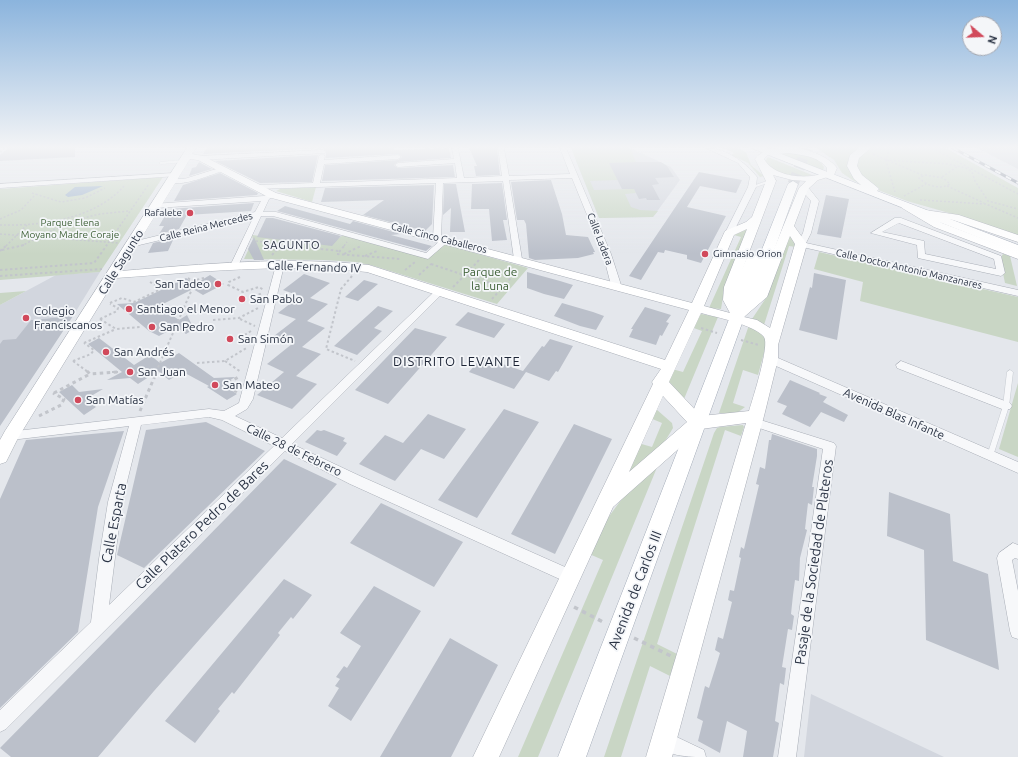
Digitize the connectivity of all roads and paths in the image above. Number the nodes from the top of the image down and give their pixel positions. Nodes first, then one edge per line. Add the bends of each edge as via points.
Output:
1 (56, 183) edge
2 (125, 183) edge
3 (150, 183) edge
4 (170, 183) edge
5 (251, 183) edge
6 (328, 183) edge
7 (440, 183) edge
8 (507, 183) edge
9 (577, 183) edge
10 (753, 183) edge
11 (792, 183) edge
12 (845, 183) edge
13 (864, 183) edge
14 (893, 183) edge
15 (926, 183) edge
16 (927, 183) edge
17 (949, 183) edge
18 (977, 183) edge
19 (998, 183) edge
20 (788, 184) junction
21 (316, 185) joint
22 (0, 186) edge
23 (108, 186) dead end
24 (947, 186) junction
25 (258, 187) junction
26 (752, 187) junction
27 (31, 192) dead end
28 (37, 194) junction
29 (1018, 194) edge
30 (898, 196) dead end
31 (269, 197) junction
32 (884, 198) junction
33 (911, 204) junction
34 (986, 204) junction
35 (156, 206) junction
36 (1018, 209) edge
37 (130, 211) junction
38 (258, 214) junction
39 (757, 218) junction
40 (1018, 218) edge
41 (0, 219) edge
42 (898, 220) joint
43 (0, 225) edge
44 (27, 225) junction
45 (789, 226) junction
46 (729, 233) junction
47 (0, 234) edge
48 (17, 235) junction
49 (352, 235) junction
50 (40, 237) junction
51 (442, 239) junction
52 (1018, 239) edge
53 (246, 241) junction
54 (372, 241) junction
55 (108, 243) junction
56 (127, 244) junction
57 (801, 244) junction
58 (1018, 249) edge
59 (1, 250) edge
60 (488, 251) junction
61 (338, 252) junction
62 (344, 254) junction
63 (1018, 256) edge
64 (420, 257) junction
65 (404, 259) dead end
66 (410, 260) dead end
67 (522, 260) junction
68 (431, 264) junction
69 (280, 265) junction
70 (329, 266) junction
71 (361, 268) junction
72 (0, 270) edge
73 (235, 270) junction
74 (110, 272) junction
75 (467, 273) junction
76 (190, 274) dead end
77 (461, 274) junction
78 (183, 275) dead end
79 (0, 276) edge
80 (468, 276) junction
81 (144, 278) dead end
82 (152, 278) dead end
83 (396, 278) junction
84 (425, 278) dead end
85 (196, 280) dead end
86 (148, 281) dead end
87 (268, 284) dead end
88 (616, 285) junction
89 (503, 287) junction
90 (442, 288) junction
91 (460, 289) dead end
92 (266, 291) junction
93 (1018, 293) edge
94 (113, 298) dead end
95 (265, 298) dead end
96 (485, 298) dead end
97 (110, 303) junction
98 (263, 305) junction
99 (697, 307) junction
100 (106, 308) dead end
101 (261, 313) dead end
102 (103, 314) dead end
103 (737, 317) junction
104 (239, 318) junction
105 (100, 319) junction
106 (213, 320) dead end
107 (259, 320) dead end
108 (96, 325) dead end
109 (140, 327) dead end
110 (116, 328) junction
111 (257, 328) junction
112 (88, 337) dead end
113 (254, 339) dead end
114 (84, 343) junction
115 (252, 345) junction
116 (772, 349) junction
117 (80, 350) dead end
118 (250, 352) dead end
119 (77, 356) dead end
120 (225, 361) junction
121 (73, 362) junction
122 (197, 364) dead end
123 (366, 365) junction
124 (901, 365) dead end
125 (246, 367) dead end
126 (69, 368) dead end
127 (118, 372) dead end
128 (1010, 372) dead end
129 (90, 374) junction
130 (244, 374) junction
131 (664, 374) junction
132 (242, 380) dead end
133 (57, 387) dead end
134 (240, 387) dead end
135 (53, 393) junction
136 (238, 393) junction
137 (237, 398) dead end
138 (50, 399) dead end
139 (1006, 406) junction
140 (42, 410) dead end
141 (140, 414) junction
142 (39, 416) junction
143 (225, 416) junction
144 (755, 419) junction
145 (37, 420) dead end
146 (697, 423) junction
147 (6, 435) edge
148 (284, 445) junction
149 (990, 456) junction
150 (0, 457) edge
151 (1018, 468) edge
152 (603, 505) junction
153 (1018, 552) edge
154 (569, 576) junction
155 (99, 626) junction
156 (1018, 631) edge
157 (0, 723) edge
158 (661, 748) edge
159 (486, 757) edge
160 (572, 757) edge
161 (696, 757) edge
162 (787, 757) edge

1 - 22 street
2 - 44 path via 116,196 91,209 63,219
3 - 37 path
4 - 35 street, Calle Sagunto
5 - 25 street, Calle Cinco Caballeros
6 - 21 street
7 - 51 street
8 - 67 street
9 - 88 street, Calle Ladera via 607,254
10 - 26 street
11 - 20 street, Avenida de Carlos III
12 - 32 main road
13 - 32 main road
14 - 30 path
15 - 33 path via 901,197
16 - 24 path
17 - 24 path
18 - 36 path via 988,201
19 - 29 path
20 - 26 lane
20 - 39 street, Avenida de Carlos III
20 - 45 street, Avenida de Carlos III
20 - 57 street via 815,201
20 - 103 main road, Avenida de Carlos III via 751,295
21 - 25 street
23 - 28 path via 98,193 73,201 62,202
24 - 34 path
25 - 31 street, Calle Cinco Caballeros
26 - 46 street, Avenida de Carlos III
27 - 28 path
28 - 41 path via 28,205
31 - 35 street
31 - 38 street
31 - 51 street, Calle Cinco Caballeros
32 - 33 main road
33 - 34 path
33 - 52 street
33 - 58 main road via 941,220
33 - 63 street via 938,225
34 - 40 path
35 - 56 street, Calle Sagunto
37 - 50 path via 80,218
37 - 55 path
38 - 49 street, Calle Reina Mercedes via 273,214
38 - 53 street
38 - 56 street, Calle Reina Mercedes
39 - 46 street
39 - 103 street, Avenida de Carlos III via 730,287 729,300
42 - 42 street via 998,258 1001,274 921,256 921,243 875,233
43 - 44 path
44 - 48 path
45 - 57 street
45 - 103 street, Avenida de Carlos III via 761,297
46 - 99 street, Avenida de Carlos III
47 - 48 path
48 - 50 path
48 - 59 path
49 - 54 street, Calle Reina Mercedes
49 - 61 path
50 - 55 path
50 - 59 path via 22,246
51 - 60 street, Calle Cinco Caballeros
51 - 64 street via 428,256
53 - 61 path
53 - 73 street
54 - 62 path
54 - 64 street, Calle Reina Mercedes
55 - 56 path
55 - 72 path via 94,263
56 - 74 street, Calle Sagunto
57 - 93 street, Calle Doctor Antonio Manzanares
57 - 116 street
60 - 67 street, Calle Cinco Caballeros
60 - 75 path
61 - 62 path
61 - 70 path
62 - 65 path
64 - 66 path
64 - 68 path
64 - 83 path
67 - 88 street, Calle Cinco Caballeros
67 - 89 path
68 - 77 path
68 - 84 path via 418,276
69 - 70 street, Calle Fernando IV
69 - 73 street, Calle Fernando IV
69 - 143 street via 247,398 242,406
70 - 71 street, Calle Fernando IV
71 - 83 street, Calle Fernando IV
71 - 123 path via 341,289 326,349
73 - 74 street, Calle Fernando IV
73 - 92 path via 240,276 228,285 242,293 259,287
74 - 79 path
74 - 147 street, Calle Sagunto
75 - 77 path
75 - 80 path
76 - 78 path
77 - 80 path via 463,277
80 - 89 path
81 - 82 path
83 - 90 street, Calle Fernando IV
85 - 141 path
86 - 97 path via 160,288 134,302 122,298
87 - 92 path
88 - 99 street, Calle Cinco Caballeros
89 - 96 path via 492,300
90 - 91 path
90 - 123 street, Calle Platero Pedro de Bares
90 - 131 street, Calle Fernando IV
92 - 95 path
92 - 98 path via 253,300
94 - 97 path
97 - 100 path
97 - 105 path via 118,308
98 - 101 path
98 - 104 path
99 - 103 street
99 - 131 street, Avenida de Carlos III
102 - 105 path
103 - 116 street via 761,327 770,334
103 - 146 main road, Avenida de Carlos III
104 - 106 path
104 - 111 path
105 - 108 path
105 - 110 path
107 - 111 path
109 - 110 path
110 - 114 path
111 - 115 path via 243,336 242,340
112 - 114 path
113 - 115 path
114 - 117 path
114 - 121 path via 94,350
115 - 118 path
115 - 120 path
116 - 144 street
116 - 149 street, Avenida Blas Infante
119 - 121 path
120 - 122 path
120 - 130 path
121 - 126 path
121 - 129 path
123 - 148 street, Calle Platero Pedro de Bares
124 - 139 street
125 - 130 path
127 - 129 path
128 - 139 lane
129 - 135 path
130 - 132 path
130 - 136 path via 230,382 228,387
131 - 146 street
131 - 152 street, Avenida de Carlos III
133 - 135 path
134 - 136 path
135 - 138 path
135 - 142 path via 64,399 61,405
136 - 137 path
139 - 149 lane
140 - 142 path
141 - 143 street, Calle 28 de Febrero via 209,413
141 - 147 street, Calle 28 de Febrero
141 - 155 street, Calle Esparta via 115,502
142 - 145 path
143 - 148 street, Calle 28 de Febrero
144 - 146 street
144 - 158 street
144 - 162 street, Pasaje de la Sociedad de Plateros via 830,446
146 - 152 street, Avenida de Carlos III
146 - 160 main road, Avenida de Carlos III
147 - 150 street, Calle Sagunto
148 - 154 street, Calle 28 de Febrero
148 - 155 street, Calle Platero Pedro de Bares
149 - 151 street, Avenida Blas Infante
152 - 154 street, Avenida de Carlos III
153 - 156 street via 1013,550 1004,558
154 - 159 street, Avenida de Carlos III
155 - 157 street, Calle Platero Pedro de Bares
158 - 161 street

